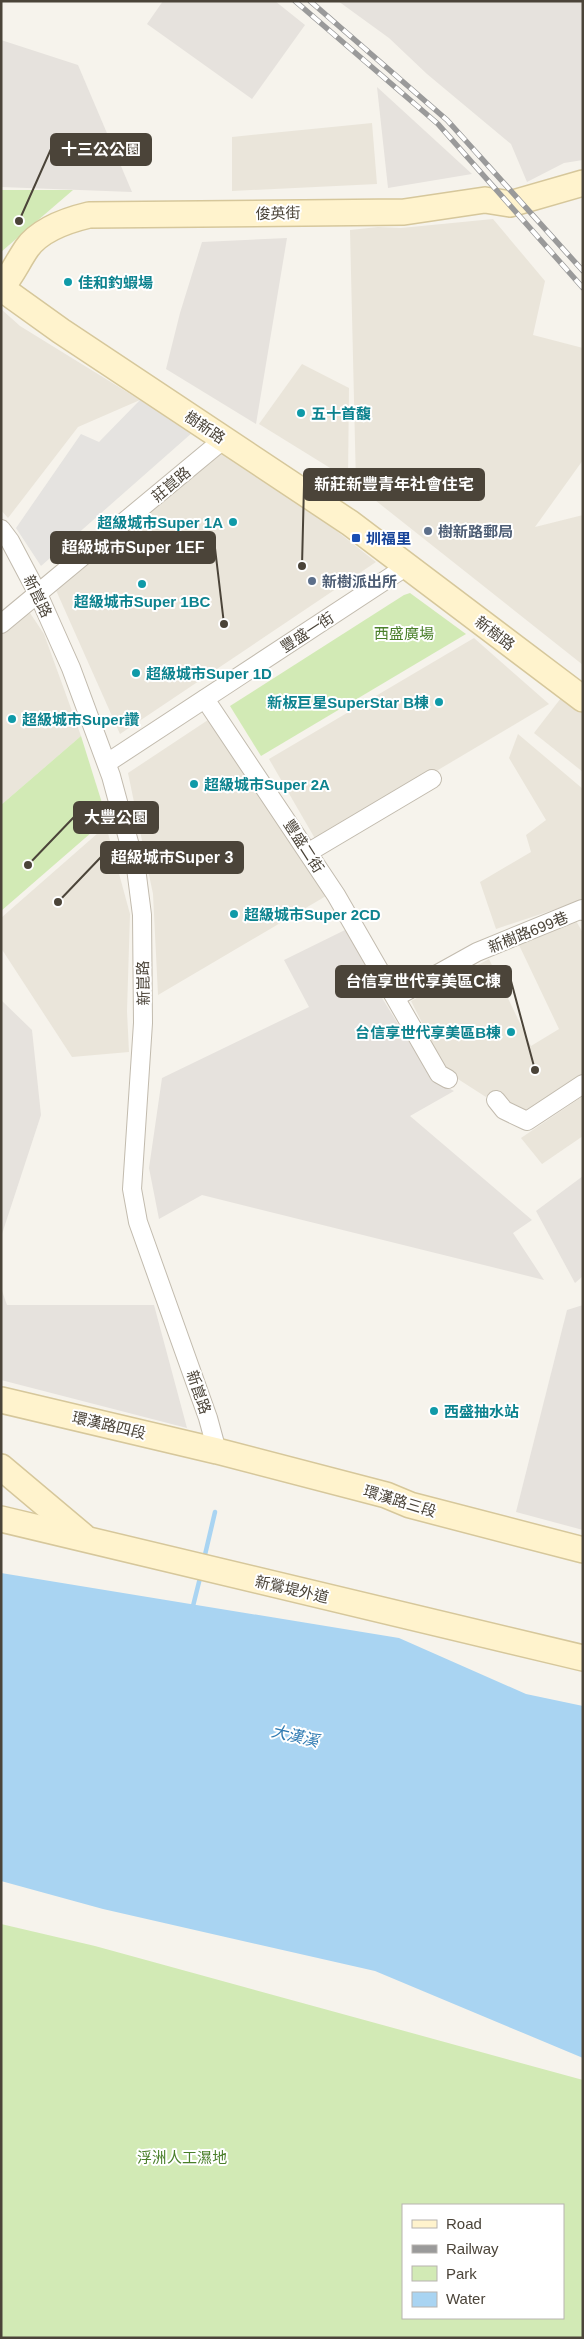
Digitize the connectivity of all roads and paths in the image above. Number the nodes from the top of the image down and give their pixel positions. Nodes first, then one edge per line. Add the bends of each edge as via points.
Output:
1 (583, 183) edge
2 (1, 288) edge
3 (224, 439) junction
4 (1, 529) edge
5 (407, 566) junction
6 (38, 594) junction
7 (1, 624) edge
8 (583, 698) edge
9 (205, 699) junction
10 (107, 764) junction
11 (432, 779) dead end
12 (309, 852) junction
13 (582, 910) edge
14 (396, 997) junction
15 (448, 1079) dead end
16 (583, 1084) edge
17 (496, 1100) dead end
18 (1, 1400) edge
19 (217, 1451) junction
20 (1, 1467) edge
21 (1, 1519) edge
22 (86, 1539) junction
23 (583, 1550) edge
24 (583, 1658) edge

1 - 2 street, 俊英街 via 510,204 485,200 404,212 89,215 46,232 28,247
2 - 3 street, 樹新路
3 - 5 street, 樹新路 via 350,523
3 - 6 street, 莊崑路
4 - 6 street, 新崑路
5 - 8 street, 新樹路
5 - 9 street, 豐盛一街
6 - 7 street, 莊崑路
6 - 10 street, 新崑路 via 71,668
9 - 10 street, 豐盛一街
9 - 12 street, 豐盛二街
10 - 19 street, 新崑路 via 136,868 142,915 143,1023 132,1189 138,1222 199,1390
11 - 12 street
12 - 14 street, 豐盛二街
13 - 14 street, 新樹路699巷 via 477,952
14 - 15 street, 豐盛二街 via 439,1074
16 - 17 street via 527,1121 504,1110
18 - 19 street, 環漢路四段
19 - 23 street, 環漢路三段
20 - 22 street
21 - 22 street, 新鶯堤外道
22 - 24 street, 新鶯堤外道

